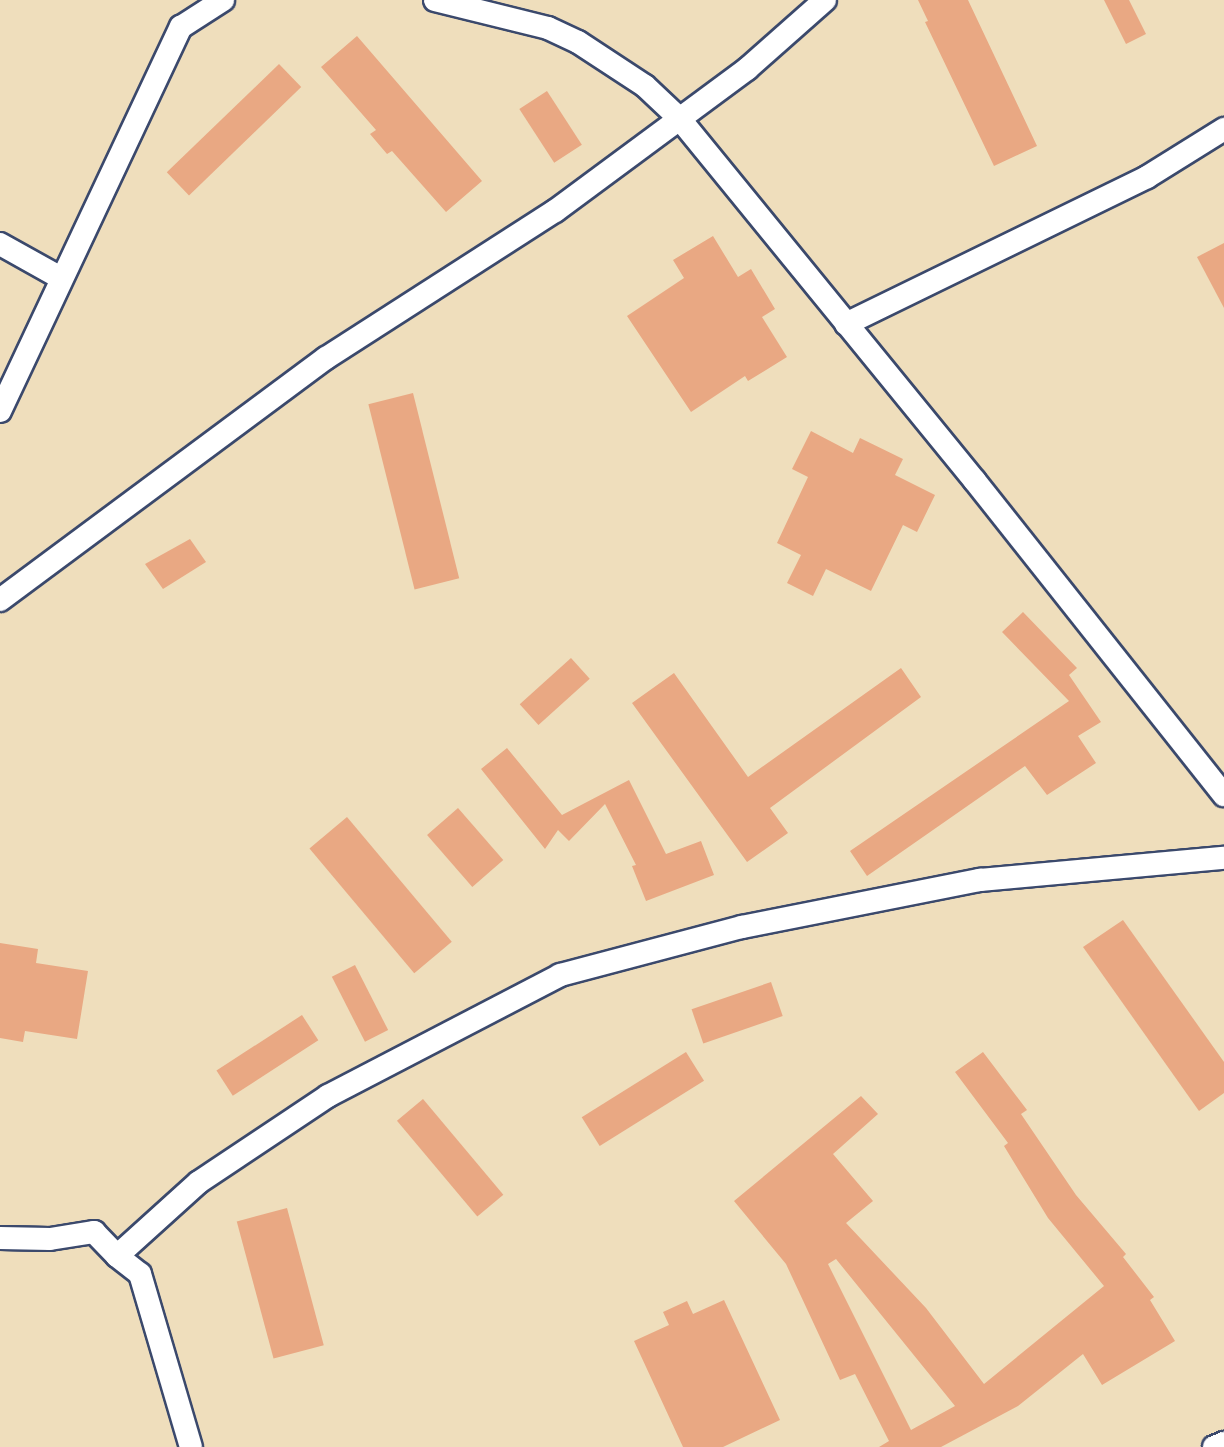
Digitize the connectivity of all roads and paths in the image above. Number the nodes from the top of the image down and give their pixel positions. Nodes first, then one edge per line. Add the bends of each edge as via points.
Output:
1 (185, 0) edge
2 (223, 0) edge
3 (435, 0) edge
4 (824, 0) edge
5 (181, 27) junction
6 (678, 118) junction
7 (1224, 129) edge
8 (0, 244) edge
9 (61, 278) junction
10 (846, 324) junction
11 (0, 411) edge
12 (0, 600) edge
13 (1224, 795) edge
14 (1224, 858) edge
15 (0, 1238) edge
16 (117, 1256) junction
17 (1224, 1442) edge
18 (191, 1447) edge
19 (1214, 1447) edge

1 - 5 street
2 - 5 street
3 - 6 street via 578,42 635,78
4 - 6 street via 747,69
5 - 9 street
6 - 10 street
6 - 12 street via 556,210 326,358
7 - 10 street via 1147,177
8 - 9 street
9 - 11 street
10 - 13 street
14 - 16 street via 980,880 742,927 560,975 328,1096 198,1182
15 - 16 street via 94,1232
16 - 18 street via 140,1274
17 - 19 street

